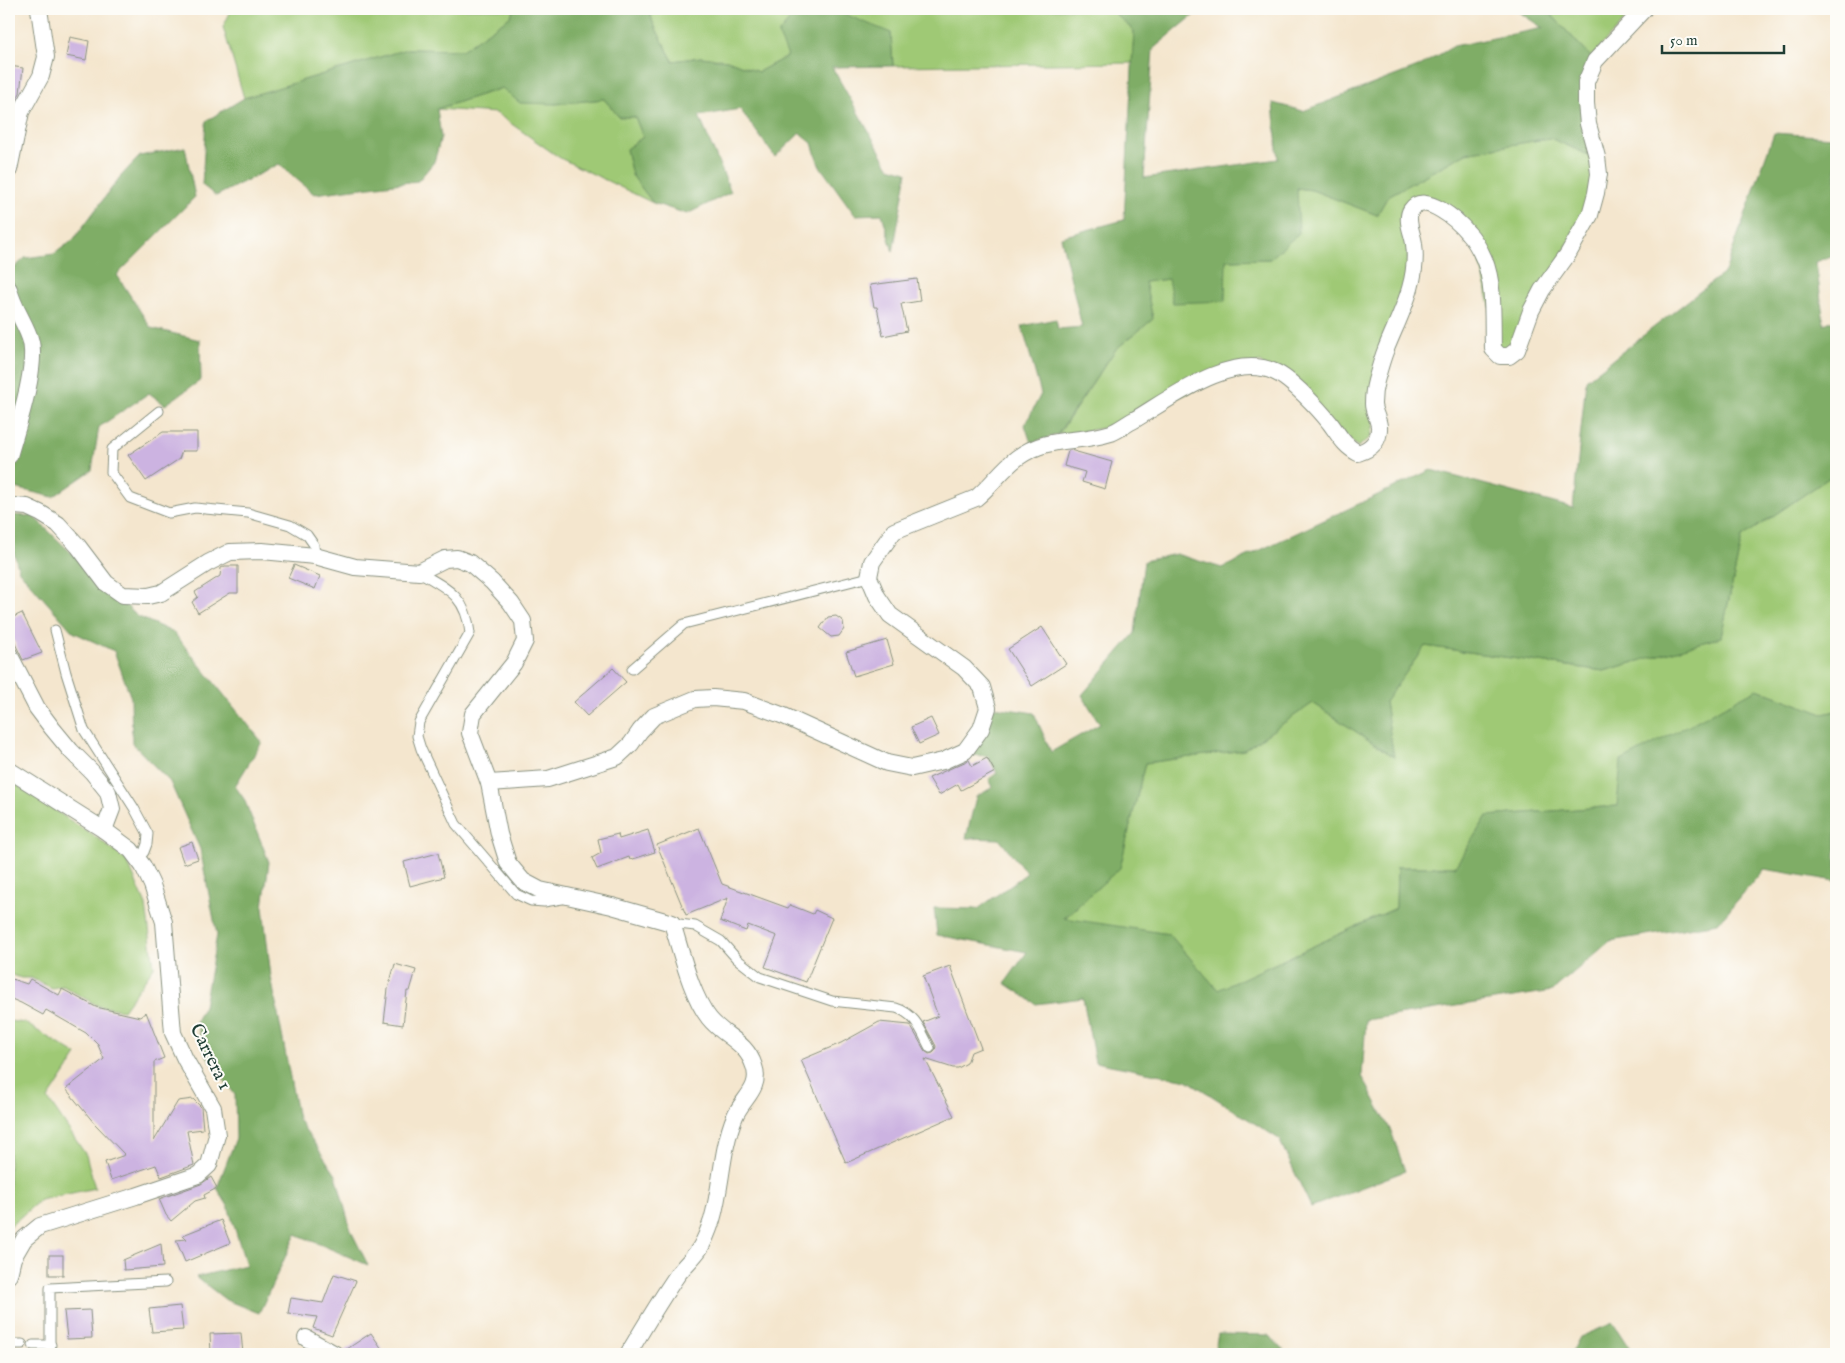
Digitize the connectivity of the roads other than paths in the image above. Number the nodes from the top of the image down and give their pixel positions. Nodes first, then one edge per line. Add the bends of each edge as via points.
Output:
1 (39, 9) edge
2 (1644, 9) edge
3 (9, 170) edge
4 (9, 288) edge
5 (159, 411) dead end
6 (9, 456) edge
7 (12, 507) edge
8 (315, 556) junction
9 (419, 572) junction
10 (869, 577) junction
11 (55, 630) dead end
12 (9, 654) edge
13 (632, 669) dead end
14 (9, 770) edge
15 (489, 783) junction
16 (104, 830) junction
17 (137, 859) junction
18 (568, 897) junction
19 (672, 923) junction
20 (930, 1048) dead end
21 (9, 1274) edge
22 (166, 1282) dead end
23 (306, 1338) dead end
24 (9, 1344) edge
25 (22, 1344) dead end
26 (33, 1345) dead end
27 (50, 1350) edge
28 (335, 1354) edge
29 (628, 1354) edge

1 - 3 street via 46,57 41,76 21,112
2 - 10 street via 1595,61 1586,82 1588,124 1598,174 1590,215 1542,290 1517,350 1509,356 1500,356 1493,349 1490,279 1483,258 1469,234 1435,206 1418,205 1411,210 1409,218 1414,244 1411,290 1385,350 1374,386 1373,405 1379,427 1377,439 1370,449 1358,453 1348,448 1306,397 1276,372 1244,366 1236,368 1210,375 1112,432 1042,445 1016,459 976,498 894,532 872,562
4 - 6 street via 30,342 31,361
5 - 8 lane via 112,449 111,472 130,498 169,513 195,508 248,513 290,525 307,535 314,545
7 - 8 street via 27,508 58,524 106,583 123,595 148,596 161,592 230,552 262,551
8 - 9 street via 355,567
9 - 15 street via 445,559 457,558 470,563 492,582 524,621 525,641 514,662 473,714 470,733
9 - 18 lane via 450,590 468,618 470,633 419,722 417,736 421,749 456,824 516,894 530,901 544,902
10 - 13 lane via 684,624
10 - 15 street via 890,615 964,668 982,687 988,708 981,730 965,751 943,761 912,768 887,763 744,701 695,699 654,716 617,757 548,779
11 - 17 lane via 84,730 148,834 144,852
12 - 16 street via 37,708 108,792 112,809
14 - 16 street, Carrera 1
15 - 18 street via 508,863 523,881 540,890
16 - 17 street, Carrera 1 via 131,850
17 - 21 street, Carrera 1 via 152,885 164,922 173,1032 213,1108 217,1135 209,1165 198,1175 40,1226 24,1239 13,1258
18 - 19 street
19 - 20 lane via 695,926 721,941 760,977 832,1001 905,1010 914,1017
19 - 29 street via 698,1000 718,1029 750,1054 756,1084 735,1116 712,1220 700,1248 649,1317
22 - 27 lane via 50,1288
23 - 28 street
24 - 25 lane
26 - 27 lane

